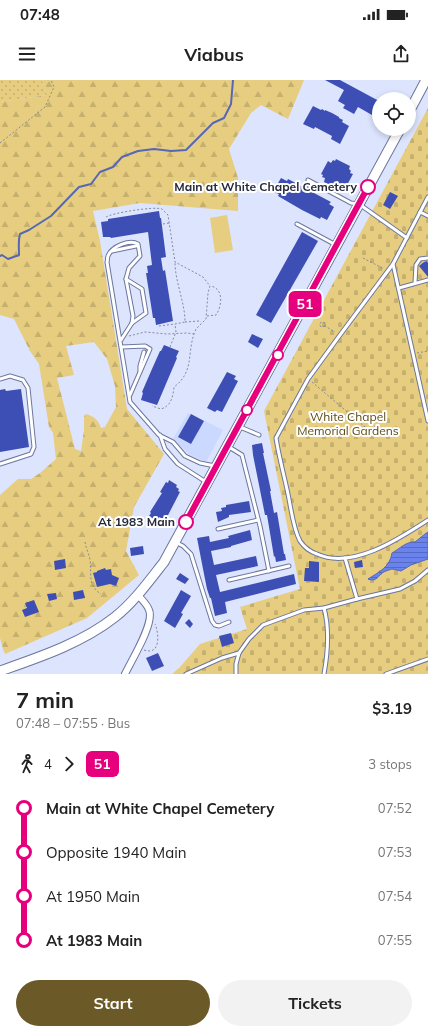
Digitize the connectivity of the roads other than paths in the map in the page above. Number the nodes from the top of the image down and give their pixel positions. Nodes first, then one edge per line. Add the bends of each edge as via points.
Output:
1 (426, 80) edge
2 (416, 99) edge
3 (396, 136) edge
4 (308, 180) dead end
5 (428, 197) edge
6 (359, 204) junction
7 (420, 212) junction
8 (428, 216) edge
9 (296, 224) dead end
10 (408, 238) junction
11 (337, 245) junction
12 (136, 246) dead end
13 (111, 251) junction
14 (428, 258) edge
15 (393, 264) junction
16 (126, 279) junction
17 (428, 280) edge
18 (415, 283) junction
19 (399, 288) junction
20 (132, 323) junction
21 (121, 340) junction
22 (122, 347) junction
23 (144, 352) dead end
24 (140, 372) junction
25 (0, 379) edge
26 (130, 397) junction
27 (428, 421) edge
28 (239, 426) junction
29 (159, 435) junction
30 (259, 435) dead end
31 (228, 446) junction
32 (0, 464) edge
33 (217, 466) junction
34 (208, 483) junction
35 (258, 520) junction
36 (428, 520) edge
37 (218, 529) dead end
38 (176, 542) junction
39 (346, 558) junction
40 (289, 566) dead end
41 (428, 570) edge
42 (269, 571) junction
43 (229, 580) dead end
44 (138, 595) junction
45 (357, 599) junction
46 (324, 608) junction
47 (229, 622) dead end
48 (239, 653) junction
49 (428, 659) edge
50 (0, 671) edge
51 (125, 674) edge
52 (186, 674) edge
53 (236, 674) edge
54 (324, 674) edge
55 (386, 674) edge

1 - 2 main road
3 - 6 main road
4 - 6 lane via 351,203
5 - 7 lane
6 - 10 lane
6 - 11 main road
7 - 8 lane
7 - 10 lane
9 - 11 lane
10 - 15 lane
11 - 28 main road
12 - 13 lane
13 - 16 lane via 126,243 138,244 140,256 129,268
13 - 21 lane via 107,262
14 - 18 lane via 421,258 417,262
15 - 19 lane
15 - 39 lane via 308,379 276,438 293,520 301,541 311,552 324,557
16 - 20 lane
16 - 20 lane via 142,289 146,313
17 - 18 lane
18 - 19 lane
19 - 27 lane
20 - 21 lane
21 - 22 lane
22 - 24 lane via 145,346 150,349
22 - 26 lane
23 - 24 lane
24 - 26 lane
25 - 32 lane via 10,376 23,380 28,388 34,446 31,454
26 - 29 lane via 130,402
28 - 30 lane
28 - 31 main road
29 - 33 lane via 173,442 185,456 200,463
29 - 34 lane via 165,449 178,464
31 - 33 main road
31 - 35 lane via 242,455
33 - 34 main road
34 - 38 main road
35 - 37 lane
35 - 42 lane
36 - 39 lane via 378,549 361,556
38 - 44 main road
38 - 47 lane via 191,554 212,621 219,626
39 - 45 lane
40 - 42 lane
41 - 45 lane via 400,590
42 - 43 lane
44 - 50 main road via 116,616 96,630 63,647
44 - 51 street via 150,611 150,617 145,635
45 - 46 lane
46 - 48 lane via 304,610 262,625
46 - 54 lane via 328,622
48 - 52 lane
48 - 53 lane
49 - 55 lane

